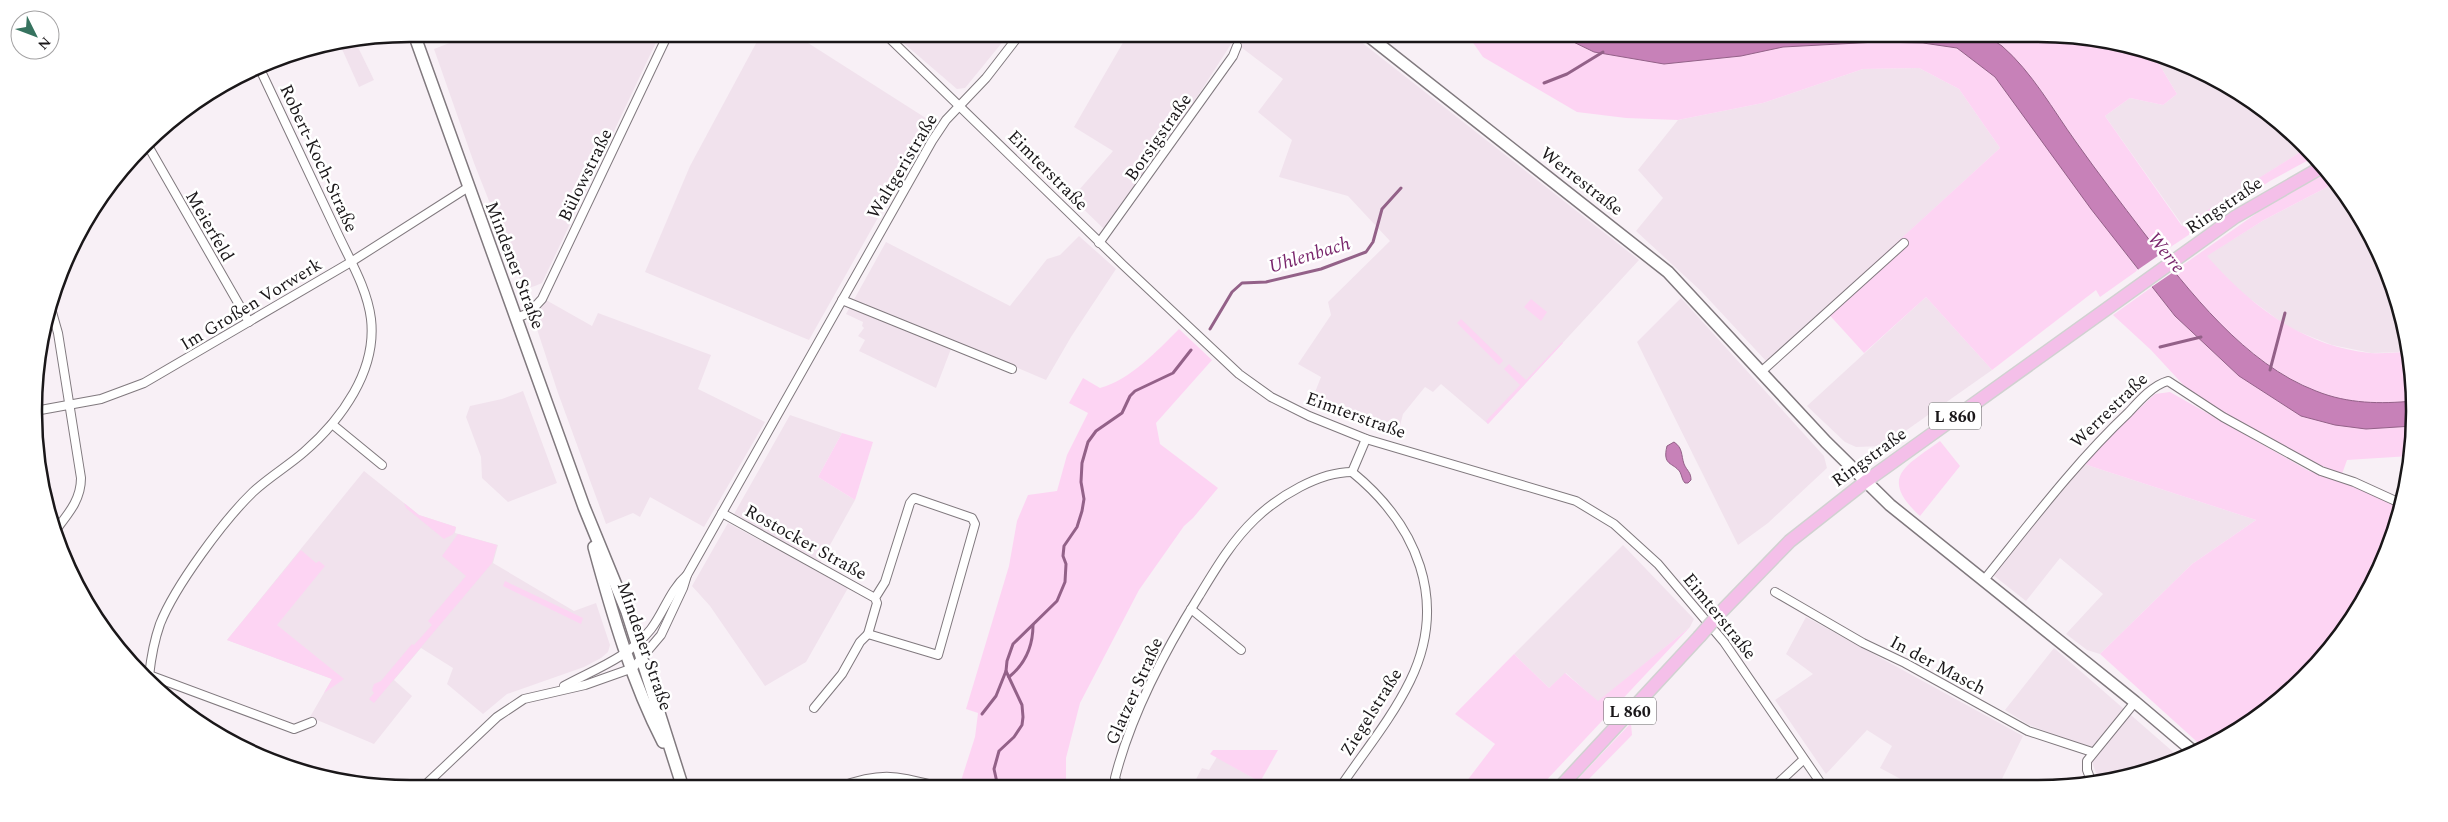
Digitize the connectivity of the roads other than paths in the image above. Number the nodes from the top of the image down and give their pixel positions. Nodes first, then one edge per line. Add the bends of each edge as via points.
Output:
1 (417, 42) edge
2 (664, 42) edge
3 (893, 42) edge
4 (1014, 42) edge
5 (1376, 42) edge
6 (1237, 46) dead end
7 (262, 74) edge
8 (960, 105) junction
9 (150, 150) edge
10 (2316, 170) edge
11 (467, 188) junction
12 (1099, 243) junction
13 (1904, 243) dead end
14 (351, 262) junction
15 (842, 300) junction
16 (516, 318) junction
17 (54, 321) edge
18 (249, 322) junction
19 (1012, 369) dead end
20 (1762, 371) junction
21 (70, 406) junction
22 (42, 410) edge
23 (332, 424) junction
24 (1366, 439) junction
25 (382, 465) dead end
26 (1352, 472) junction
27 (1864, 482) junction
28 (2394, 500) edge
29 (584, 507) junction
30 (722, 513) junction
31 (60, 523) edge
32 (687, 575) junction
33 (1984, 580) junction
34 (1775, 592) dead end
35 (875, 598) junction
36 (1191, 609) junction
37 (868, 634) junction
38 (637, 644) junction
39 (1241, 650) dead end
40 (628, 653) junction
41 (641, 659) junction
42 (633, 668) junction
43 (150, 672) edge
44 (157, 678) edge
45 (559, 689) junction
46 (2135, 702) junction
47 (814, 708) dead end
48 (312, 722) dead end
49 (2188, 747) edge
50 (2092, 752) junction
51 (1803, 760) junction
52 (674, 764) junction
53 (2089, 775) edge
54 (431, 780) edge
55 (680, 780) edge
56 (864, 780) edge
57 (912, 780) edge
58 (1116, 780) edge
59 (1345, 780) edge
60 (1567, 780) edge
61 (1781, 780) edge
62 (1818, 780) edge

1 - 11 main road, Mindener Straße
2 - 16 street, Bülowstraße via 542,298 528,313
3 - 8 street, Eimterstraße
4 - 8 street, Waltgeristraße
5 - 20 main road, Werrestraße via 1668,272
6 - 12 street, Borsigstraße via 1234,56
7 - 14 street, Robert-Koch-Straße
8 - 12 street, Eimterstraße
8 - 15 street, Waltgeristraße via 932,141
9 - 18 street, Meierfeld
10 - 27 main road, Ringstraße / L 860 via 2272,193 2203,239
11 - 14 street, Im Großen Vorwerk
11 - 16 main road, Mindener Straße
12 - 24 street, Eimterstraße via 1260,390 1303,413
13 - 20 street
14 - 18 street, Im Großen Vorwerk
14 - 23 street, Robert-Koch-Straße via 368,305 371,349 358,384
15 - 19 street
15 - 30 street, Waltgeristraße
16 - 29 main road, Mindener Straße
17 - 21 street
18 - 21 street, Im Großen Vorwerk via 144,383 101,399
20 - 27 main road, Werrestraße
21 - 22 street, Im Großen Vorwerk
21 - 31 street via 81,489
23 - 25 street
23 - 43 street, Robert-Koch-Straße via 304,452 255,490 225,524 167,610 155,642
24 - 26 street
24 - 51 street, Eimterstraße via 1576,501 1603,515 1658,564 1724,642
26 - 36 street, Glatzer Straße via 1337,472 1320,478 1272,505 1256,518 1221,560
26 - 59 street, Ziegelstraße via 1376,493 1405,528 1423,576 1427,611 1422,646 1410,682
27 - 33 main road, Werrestraße
27 - 60 main road, Ringstraße / L 860, bridge via 1790,541
28 - 33 street, Werrestraße via 2321,471 2223,417 2168,381 2142,398 2083,458
29 - 38 main road, Mindener Straße via 615,579
29 - 40 main road, Mindener Straße
30 - 32 street, Waltgeristraße
30 - 35 street, Rostocker Straße
32 - 38 street, Waltgeristraße via 677,583 651,629
32 - 41 street, Waltgeristraße via 668,622
33 - 46 main road, Werrestraße
34 - 50 street, In der Masch via 2028,731
35 - 37 street, Rostocker Straße via 877,602
35 - 37 street, Rostocker Straße via 885,582 914,498 972,518 975,524 938,655
36 - 39 street
36 - 58 street, Glatzer Straße via 1168,648 1130,731
37 - 47 street, Rostocker Straße via 842,674
38 - 40 street, Waltgeristraße
38 - 41 main road, Mindener Straße
40 - 42 main road, Mindener Straße
40 - 45 street, Waltgeristraße
41 - 42 street, Waltgeristraße
41 - 52 main road, Mindener Straße
42 - 45 street via 585,685
42 - 52 main road, Mindener Straße via 654,724
44 - 48 street via 294,729
45 - 54 street via 524,699 502,713
46 - 49 main road, Werrestraße
46 - 50 street
50 - 53 street via 2087,760
51 - 61 street
51 - 62 street, Eimterstraße
52 - 55 main road, Mindener Straße
56 - 57 street via 878,776

